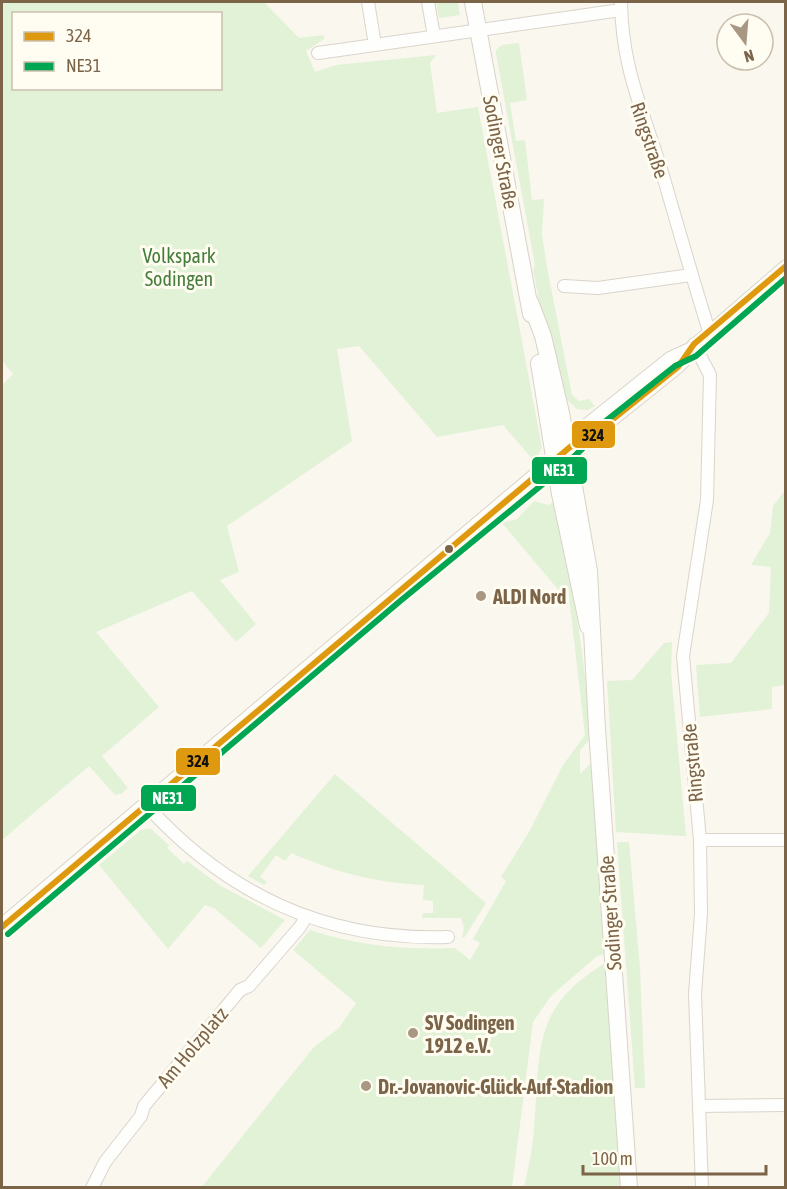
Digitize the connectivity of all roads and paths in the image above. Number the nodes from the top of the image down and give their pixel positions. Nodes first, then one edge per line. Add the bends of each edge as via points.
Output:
1 (368, 2) edge
2 (428, 2) edge
3 (472, 2) edge
4 (621, 6) edge
5 (478, 30) junction
6 (434, 36) junction
7 (375, 45) junction
8 (318, 53) dead end
9 (786, 266) edge
10 (692, 275) junction
11 (564, 286) dead end
12 (530, 302) junction
13 (709, 331) junction
14 (692, 347) junction
15 (572, 446) junction
16 (554, 463) junction
17 (592, 639) junction
18 (147, 806) junction
19 (700, 840) junction
20 (786, 840) edge
21 (306, 916) junction
22 (2, 927) edge
23 (448, 937) dead end
24 (786, 1105) edge
25 (699, 1106) junction
26 (92, 1188) edge
27 (629, 1188) edge
28 (702, 1188) edge

1 - 7 street
2 - 6 street
3 - 5 main road, Sodinger Straße
4 - 5 street
4 - 10 street, Ringstraße via 624,52 635,97
5 - 6 street
5 - 12 main road, Sodinger Straße
6 - 7 street
7 - 8 street
9 - 13 street
10 - 11 street via 598,288
10 - 13 street, Ringstraße
12 - 15 main road, Sodinger Straße
12 - 16 main road, Sodinger Straße
13 - 14 street
14 - 15 street via 684,362 586,440
14 - 19 street, Ringstraße via 710,375 707,500 683,656
15 - 16 main road
15 - 17 main road, Sodinger Straße via 593,606
16 - 17 main road, Sodinger Straße via 581,606
16 - 18 main road
17 - 27 main road, Sodinger Straße
18 - 21 street via 220,872 262,898
18 - 22 main road
19 - 20 street
19 - 25 street, Ringstraße via 701,914 695,994
21 - 23 street via 388,936
21 - 26 street, Am Holzplatz via 144,1106
24 - 25 street
25 - 28 street, Ringstraße

